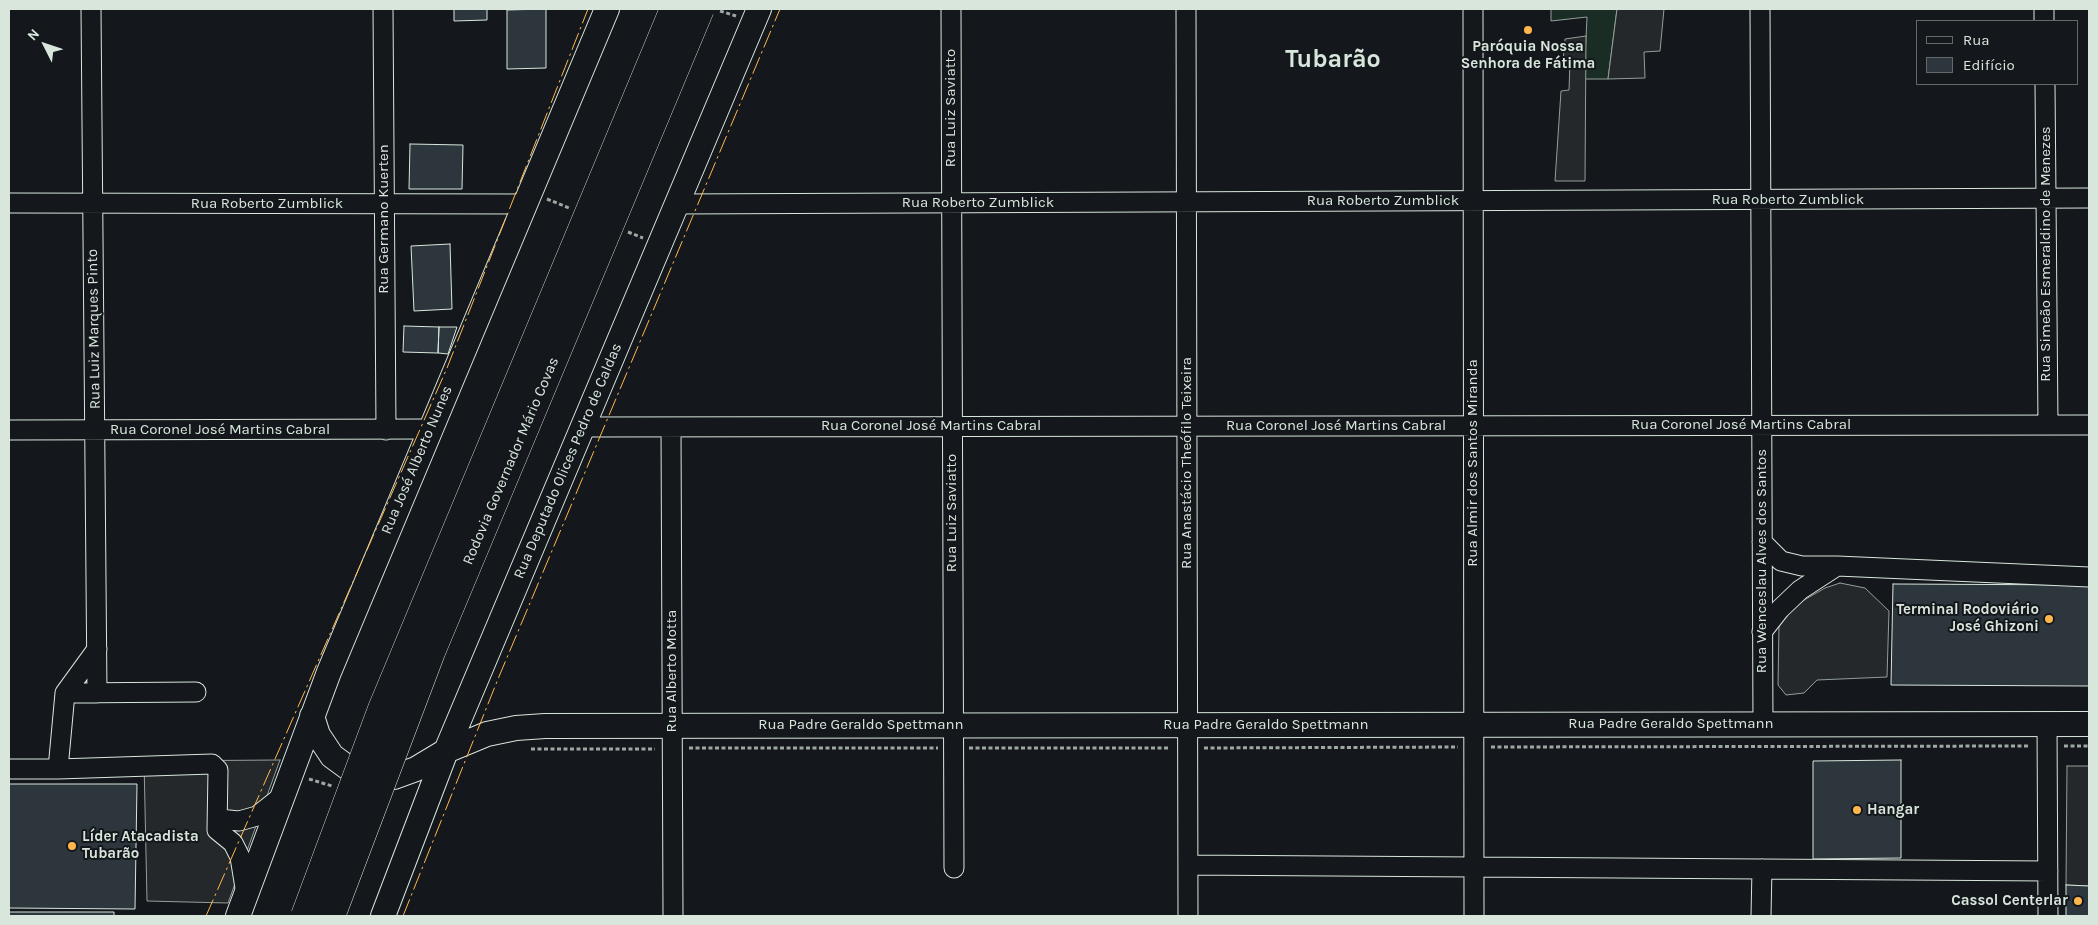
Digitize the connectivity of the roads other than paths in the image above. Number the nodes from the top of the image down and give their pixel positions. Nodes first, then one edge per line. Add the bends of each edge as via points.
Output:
1 (91, 9) edge
2 (382, 9) edge
3 (607, 9) edge
4 (674, 9) edge
5 (700, 9) edge
6 (759, 9) edge
7 (950, 9) edge
8 (1186, 9) edge
9 (1473, 9) edge
10 (1760, 9) edge
11 (2045, 85) edge
12 (2089, 198) edge
13 (2046, 199) junction
14 (1761, 200) junction
15 (1473, 201) junction
16 (1186, 202) junction
17 (9, 203) edge
18 (93, 203) junction
19 (951, 203) junction
20 (384, 204) junction
21 (525, 204) junction
22 (677, 204) junction
23 (2089, 424) edge
24 (1472, 425) junction
25 (1762, 425) junction
26 (2048, 425) junction
27 (670, 426) junction
28 (952, 426) junction
29 (1187, 426) junction
30 (583, 427) junction
31 (430, 429) junction
32 (9, 430) edge
33 (95, 430) junction
34 (386, 430) junction
35 (1762, 542) junction
36 (1837, 566) junction
37 (2089, 577) edge
38 (1762, 632) junction
39 (97, 649) junction
40 (196, 692) dead end
41 (65, 693) junction
42 (97, 693) junction
43 (312, 716) junction
44 (1763, 724) junction
45 (2089, 724) edge
46 (672, 725) junction
47 (2047, 735) junction
48 (1188, 736) junction
49 (1473, 736) junction
50 (953, 737) junction
51 (446, 750) junction
52 (9, 769) edge
53 (58, 769) junction
54 (281, 797) junction
55 (218, 824) junction
56 (1188, 865) junction
57 (1473, 867) junction
58 (954, 868) dead end
59 (1762, 869) junction
60 (2048, 871) junction
61 (246, 894) junction
62 (238, 916) edge
63 (305, 916) edge
64 (331, 916) edge
65 (383, 916) edge
66 (673, 916) edge
67 (1188, 916) edge
68 (1474, 916) edge
69 (1762, 916) edge
70 (2048, 916) edge

1 - 18 street, Rua Luiz Marques Pinto
2 - 20 street, Rua Germano Kuerten
3 - 21 main road, Rua José Alberto Nunes
4 - 63 highway, Rodovia Governador Mário Covas, bridge via 388,692
5 - 64 highway, Rodovia Governador Mário Covas, bridge via 431,652
6 - 22 main road, Rua Deputado Olices Pedro de Caldas
7 - 19 street, Rua Luiz Saviatto
8 - 16 street, Rua Anastácio Theófilo Teixeira
9 - 15 street, Rua Almir dos Santos Miranda
10 - 14 street, Rua Wenceslau Alves dos Santos
11 - 13 street, Rua Simeão Esmeraldino de Menezes
12 - 13 street, Rua Roberto Zumblick
13 - 14 street, Rua Roberto Zumblick
13 - 26 street, Rua Simeão Esmeraldino de Menezes
14 - 15 street, Rua Roberto Zumblick
14 - 25 street, Rua Wenceslau Alves dos Santos
15 - 16 street, Rua Roberto Zumblick
15 - 24 street, Rua Almir dos Santos Miranda
16 - 19 street, Rua Roberto Zumblick
16 - 29 street, Rua Anastácio Theófilo Teixeira
17 - 18 street, Rua Roberto Zumblick
18 - 20 street, Rua Roberto Zumblick
18 - 33 street, Rua Luiz Marques Pinto
19 - 22 street, Rua Roberto Zumblick
19 - 28 street, Rua Luiz Saviatto
20 - 21 street, Rua Roberto Zumblick
20 - 34 street, Rua Germano Kuerten
21 - 31 main road, Rua José Alberto Nunes
22 - 30 main road, Rua Deputado Olices Pedro de Caldas
23 - 26 street, Rua Coronel José Martins Cabral
24 - 25 street, Rua Coronel José Martins Cabral
24 - 29 street, Rua Coronel José Martins Cabral
24 - 49 street, Rua Almir dos Santos Miranda
25 - 26 street, Rua Coronel José Martins Cabral
25 - 35 street, Rua Wenceslau Alves dos Santos
27 - 28 street, Rua Coronel José Martins Cabral
27 - 30 street, Rua Coronel José Martins Cabral
27 - 46 street, Rua Alberto Motta
28 - 29 street, Rua Coronel José Martins Cabral
28 - 50 street, Rua Luiz Saviatto
29 - 48 street, Rua Anastácio Theófilo Teixeira
30 - 51 main road, Rua Deputado Olices Pedro de Caldas
31 - 34 street, Rua Coronel José Martins Cabral
31 - 43 main road, Rua José Alberto Nunes
32 - 33 street, Rua Coronel José Martins Cabral
33 - 34 street, Rua Coronel José Martins Cabral
33 - 39 street, Rua Luiz Marques Pinto
35 - 36 street via 1781,561 1802,566
35 - 38 street, Rua Wenceslau Alves dos Santos
36 - 37 street
36 - 38 street via 1800,590
38 - 44 street, Rua Wenceslau Alves dos Santos
39 - 41 street
39 - 42 street, Rua Luiz Marques Pinto
40 - 42 street
41 - 42 street
41 - 53 street
43 - 51 main road, Rua Padre Geraldo Spettmann via 318,735 332,756 347,767 369,776 394,777 416,769
43 - 54 main road, Rua José Alberto Nunes
44 - 47 main road, Rua Padre Geraldo Spettmann
44 - 49 main road, Rua Padre Geraldo Spettmann
45 - 47 main road, Rua Padre Geraldo Spettmann
46 - 50 main road, Rua Padre Geraldo Spettmann
46 - 51 main road, Rua Padre Geraldo Spettmann via 516,728 487,734
46 - 66 street, Rua Alberto Motta
47 - 60 street
48 - 49 main road, Rua Padre Geraldo Spettmann
48 - 50 main road, Rua Padre Geraldo Spettmann
48 - 56 street, Rua Anastácio Theófilo Teixeira
49 - 57 street, Rua Almir dos Santos Miranda
50 - 58 street, Rua Luiz Saviatto
51 - 65 main road, Rua Deputado Olices Pedro de Caldas
52 - 53 street
53 - 55 street via 212,764 218,770
54 - 55 street via 257,816
54 - 61 main road, Rua José Alberto Nunes
55 - 61 street via 240,857
56 - 57 street
56 - 67 street, Rua Anastácio Theófilo Teixeira
57 - 59 street
57 - 68 street, Rua Almir dos Santos Miranda
59 - 60 street
59 - 69 street
60 - 70 street
61 - 62 main road, Rua José Alberto Nunes

